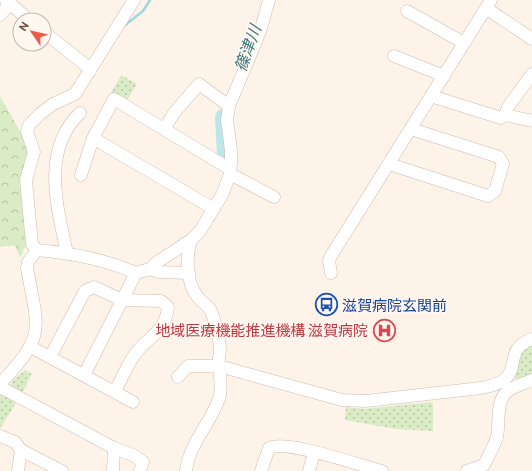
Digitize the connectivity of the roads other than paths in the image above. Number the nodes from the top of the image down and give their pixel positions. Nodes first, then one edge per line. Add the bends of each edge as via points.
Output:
1 (134, 0) edge
2 (269, 0) edge
3 (8, 2) edge
4 (488, 4) edge
5 (407, 11) dead end
6 (20, 12) edge
7 (0, 15) edge
8 (52, 38) edge
9 (532, 39) edge
10 (464, 44) junction
11 (394, 56) dead end
12 (90, 71) junction
13 (532, 74) edge
14 (444, 76) junction
15 (431, 96) junction
16 (228, 106) junction
17 (80, 113) dead end
18 (505, 115) junction
19 (532, 121) edge
20 (164, 129) junction
21 (411, 129) junction
22 (93, 138) junction
23 (389, 164) junction
24 (230, 171) junction
25 (81, 175) dead end
26 (274, 197) dead end
27 (214, 209) junction
28 (191, 240) junction
29 (37, 250) junction
30 (67, 253) junction
31 (150, 269) junction
32 (331, 272) dead end
33 (189, 273) junction
34 (136, 274) junction
35 (122, 300) junction
36 (532, 339) edge
37 (31, 347) junction
38 (50, 357) junction
39 (219, 366) junction
40 (84, 375) junction
41 (178, 377) dead end
42 (532, 380) edge
43 (1, 383) edge
44 (115, 391) junction
45 (133, 402) dead end
46 (0, 436) edge
47 (114, 448) junction
48 (21, 450) junction
49 (314, 452) junction
50 (484, 468) edge
51 (18, 471) edge
52 (62, 471) edge
53 (113, 471) edge
54 (140, 471) edge
55 (186, 471) edge
56 (261, 471) edge
57 (309, 471) edge
58 (379, 471) edge
59 (467, 471) edge

1 - 12 street
2 - 16 street via 260,32
3 - 6 street
3 - 7 street
4 - 9 street
4 - 10 street
5 - 10 street
8 - 12 street
10 - 14 street
11 - 14 street
12 - 29 street via 75,94 53,104 29,124 27,131 34,152 26,180 32,244
13 - 18 street
14 - 15 street
15 - 18 street via 501,118
15 - 21 street
16 - 20 street via 199,84
16 - 24 street
17 - 30 street via 63,136 58,147 56,165 55,198
18 - 19 street
20 - 22 street via 114,100
20 - 24 street
21 - 23 street
21 - 23 street via 499,157 503,164 495,191 488,196
22 - 25 street
22 - 27 street
23 - 32 street via 331,256
24 - 26 street
24 - 27 street
27 - 28 street
28 - 31 street
28 - 33 street via 188,250
29 - 30 street
29 - 37 street via 28,262 27,268 37,327
30 - 34 street via 105,261
31 - 33 street via 158,272
31 - 34 street
33 - 39 street via 196,296 212,314 220,350
34 - 35 street
35 - 38 street via 94,287 85,291
35 - 40 street
35 - 44 street via 161,301 168,307 167,318 160,329 133,356
36 - 39 street via 517,349 510,372 506,379 498,384 366,401 342,400
37 - 38 street
37 - 43 street
38 - 40 street
39 - 41 street via 188,366
39 - 55 street via 219,399 199,434
40 - 44 street
42 - 50 street via 508,390 504,395 500,406 497,437
43 - 47 street
44 - 45 street
46 - 48 street via 14,442
47 - 53 street
47 - 54 street via 143,462
48 - 51 street
48 - 52 street
49 - 56 street via 274,445 269,448
49 - 57 street
49 - 58 street
50 - 59 street

